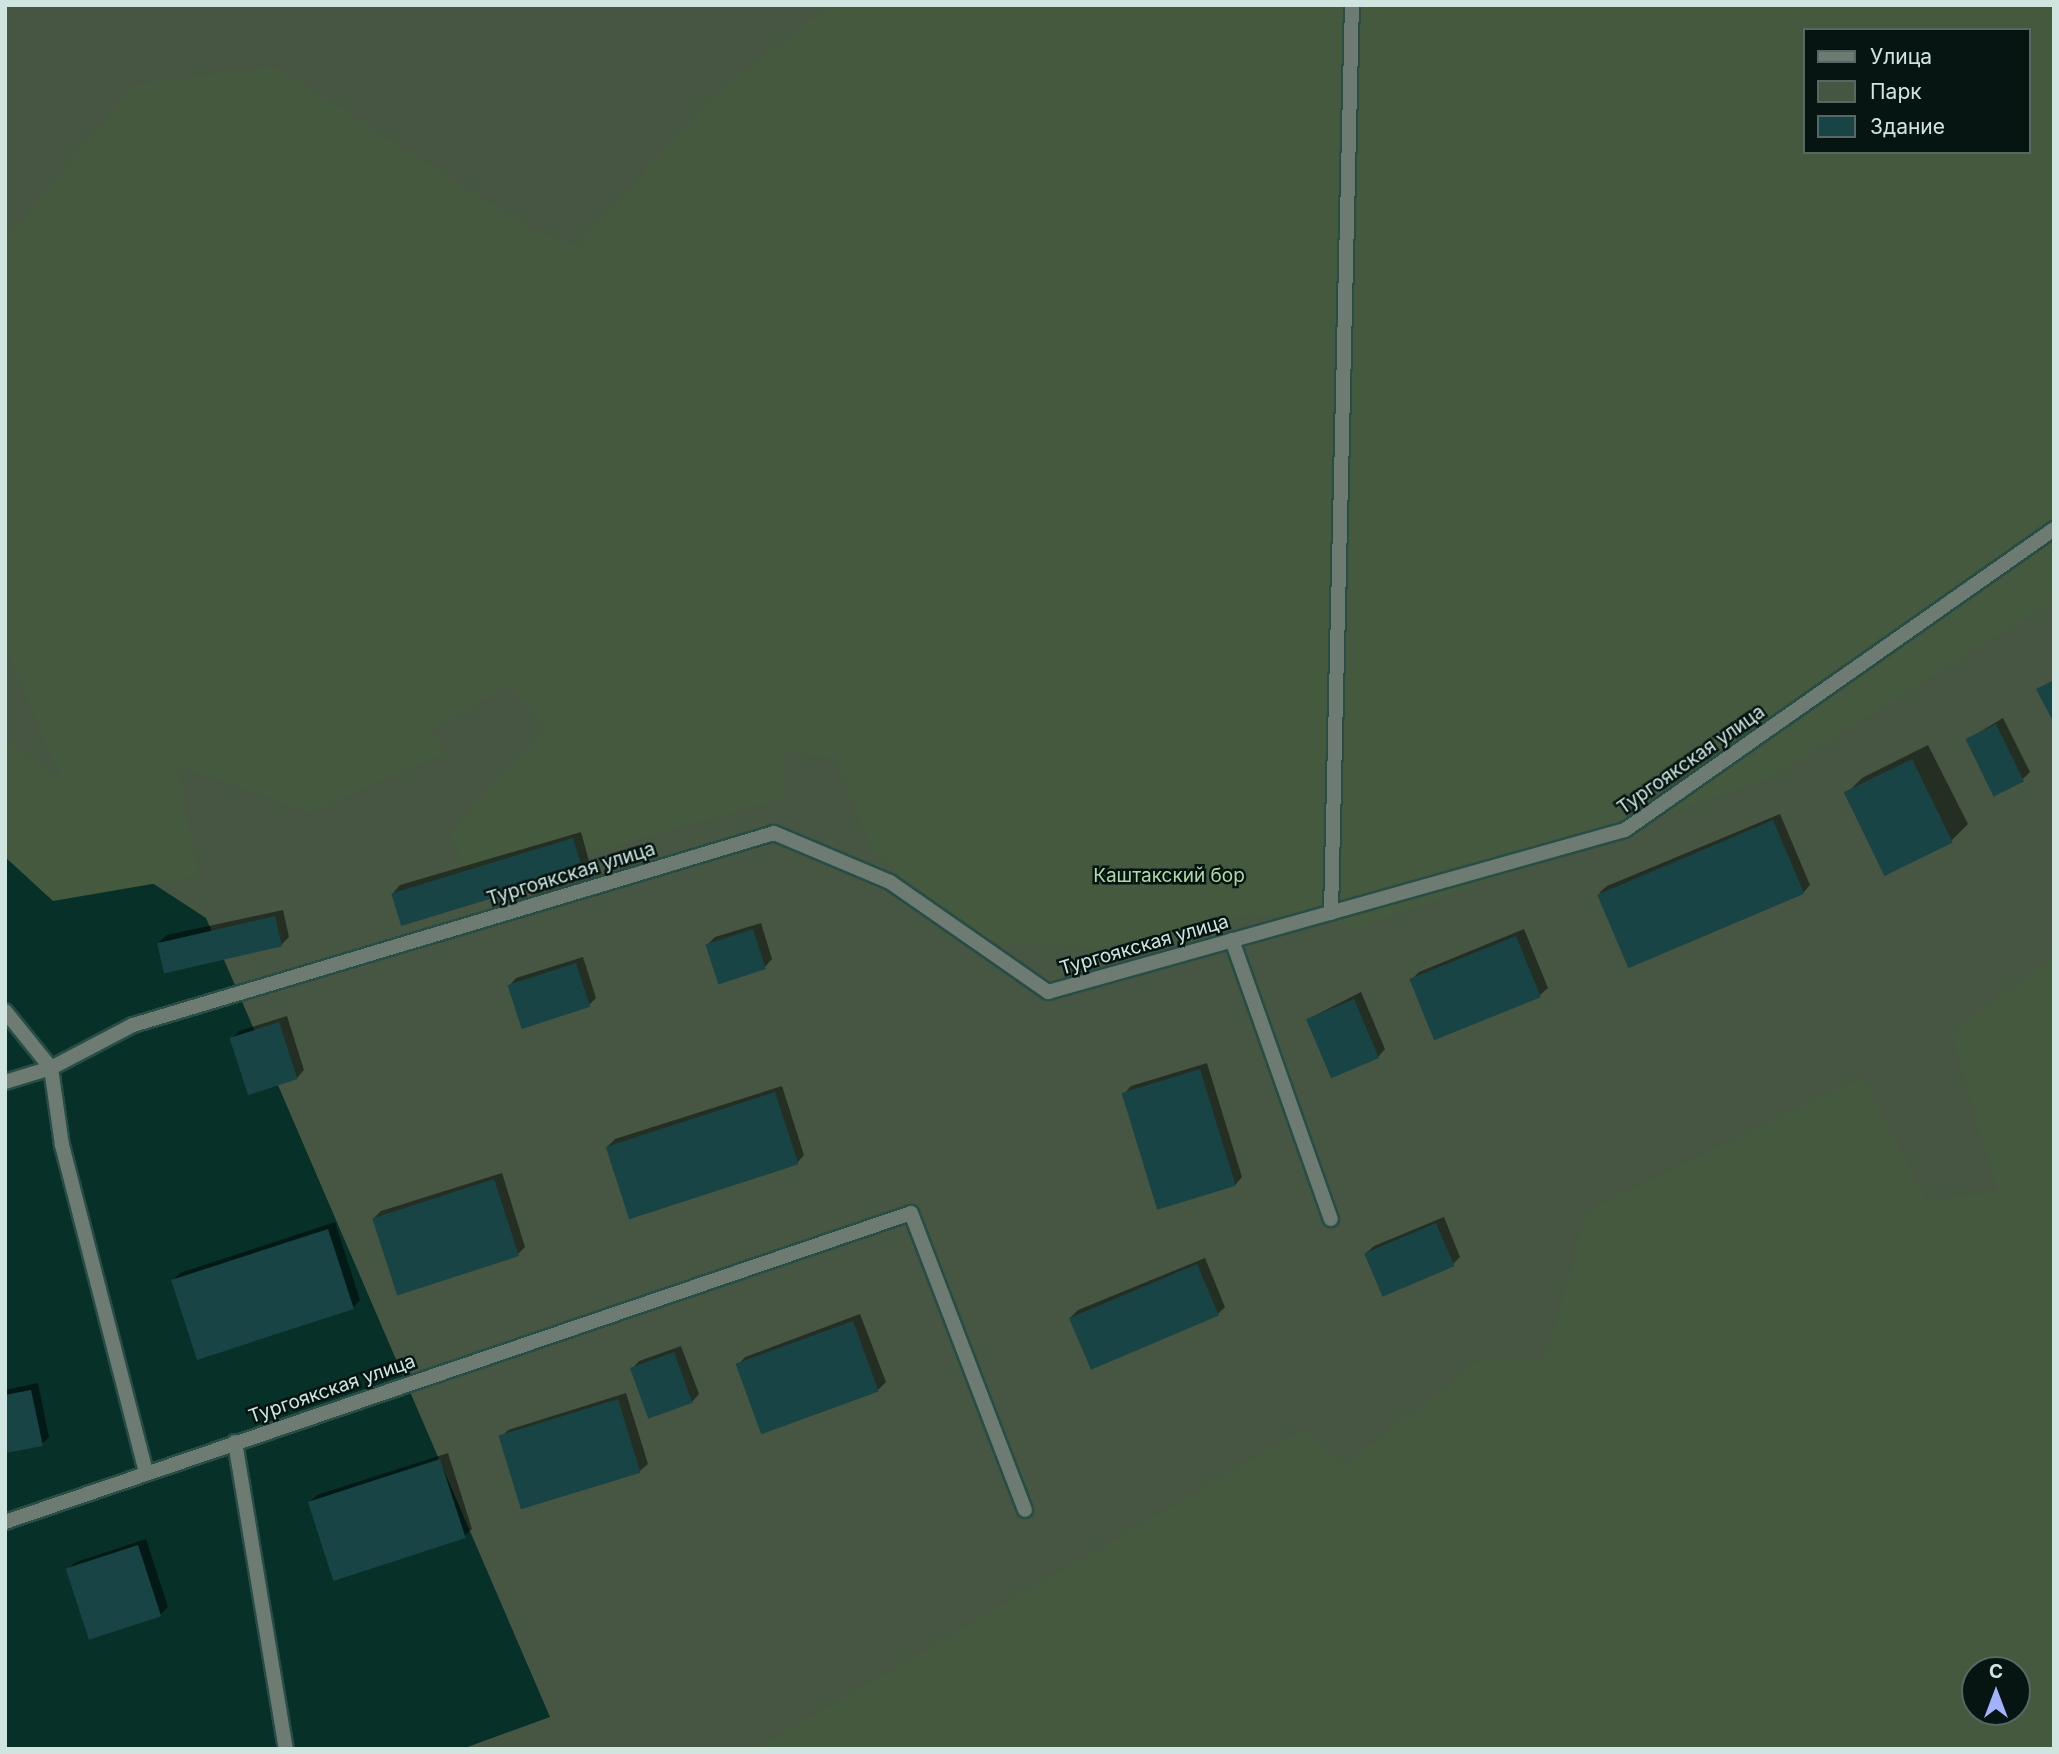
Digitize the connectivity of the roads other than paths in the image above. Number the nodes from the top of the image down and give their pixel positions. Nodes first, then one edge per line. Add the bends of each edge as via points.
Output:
1 (1352, 5) edge
2 (2054, 529) edge
3 (1331, 913) junction
4 (1232, 940) junction
5 (5, 1010) edge
6 (51, 1068) junction
7 (5, 1082) edge
8 (1331, 1219) dead end
9 (236, 1442) junction
10 (146, 1472) junction
11 (1026, 1510) dead end
12 (5, 1522) edge
13 (286, 1749) edge

1 - 3 street
2 - 3 street, Тургоякская улица via 1625,830
3 - 4 street, Тургоякская улица
4 - 6 street, Тургоякская улица via 1048,992 890,882 774,833 133,1025
4 - 8 street
5 - 6 street
6 - 7 street
6 - 10 street via 62,1145
9 - 10 street, Тургоякская улица
9 - 11 street, Тургоякская улица via 911,1213
9 - 13 street
10 - 12 street, Тургоякская улица

